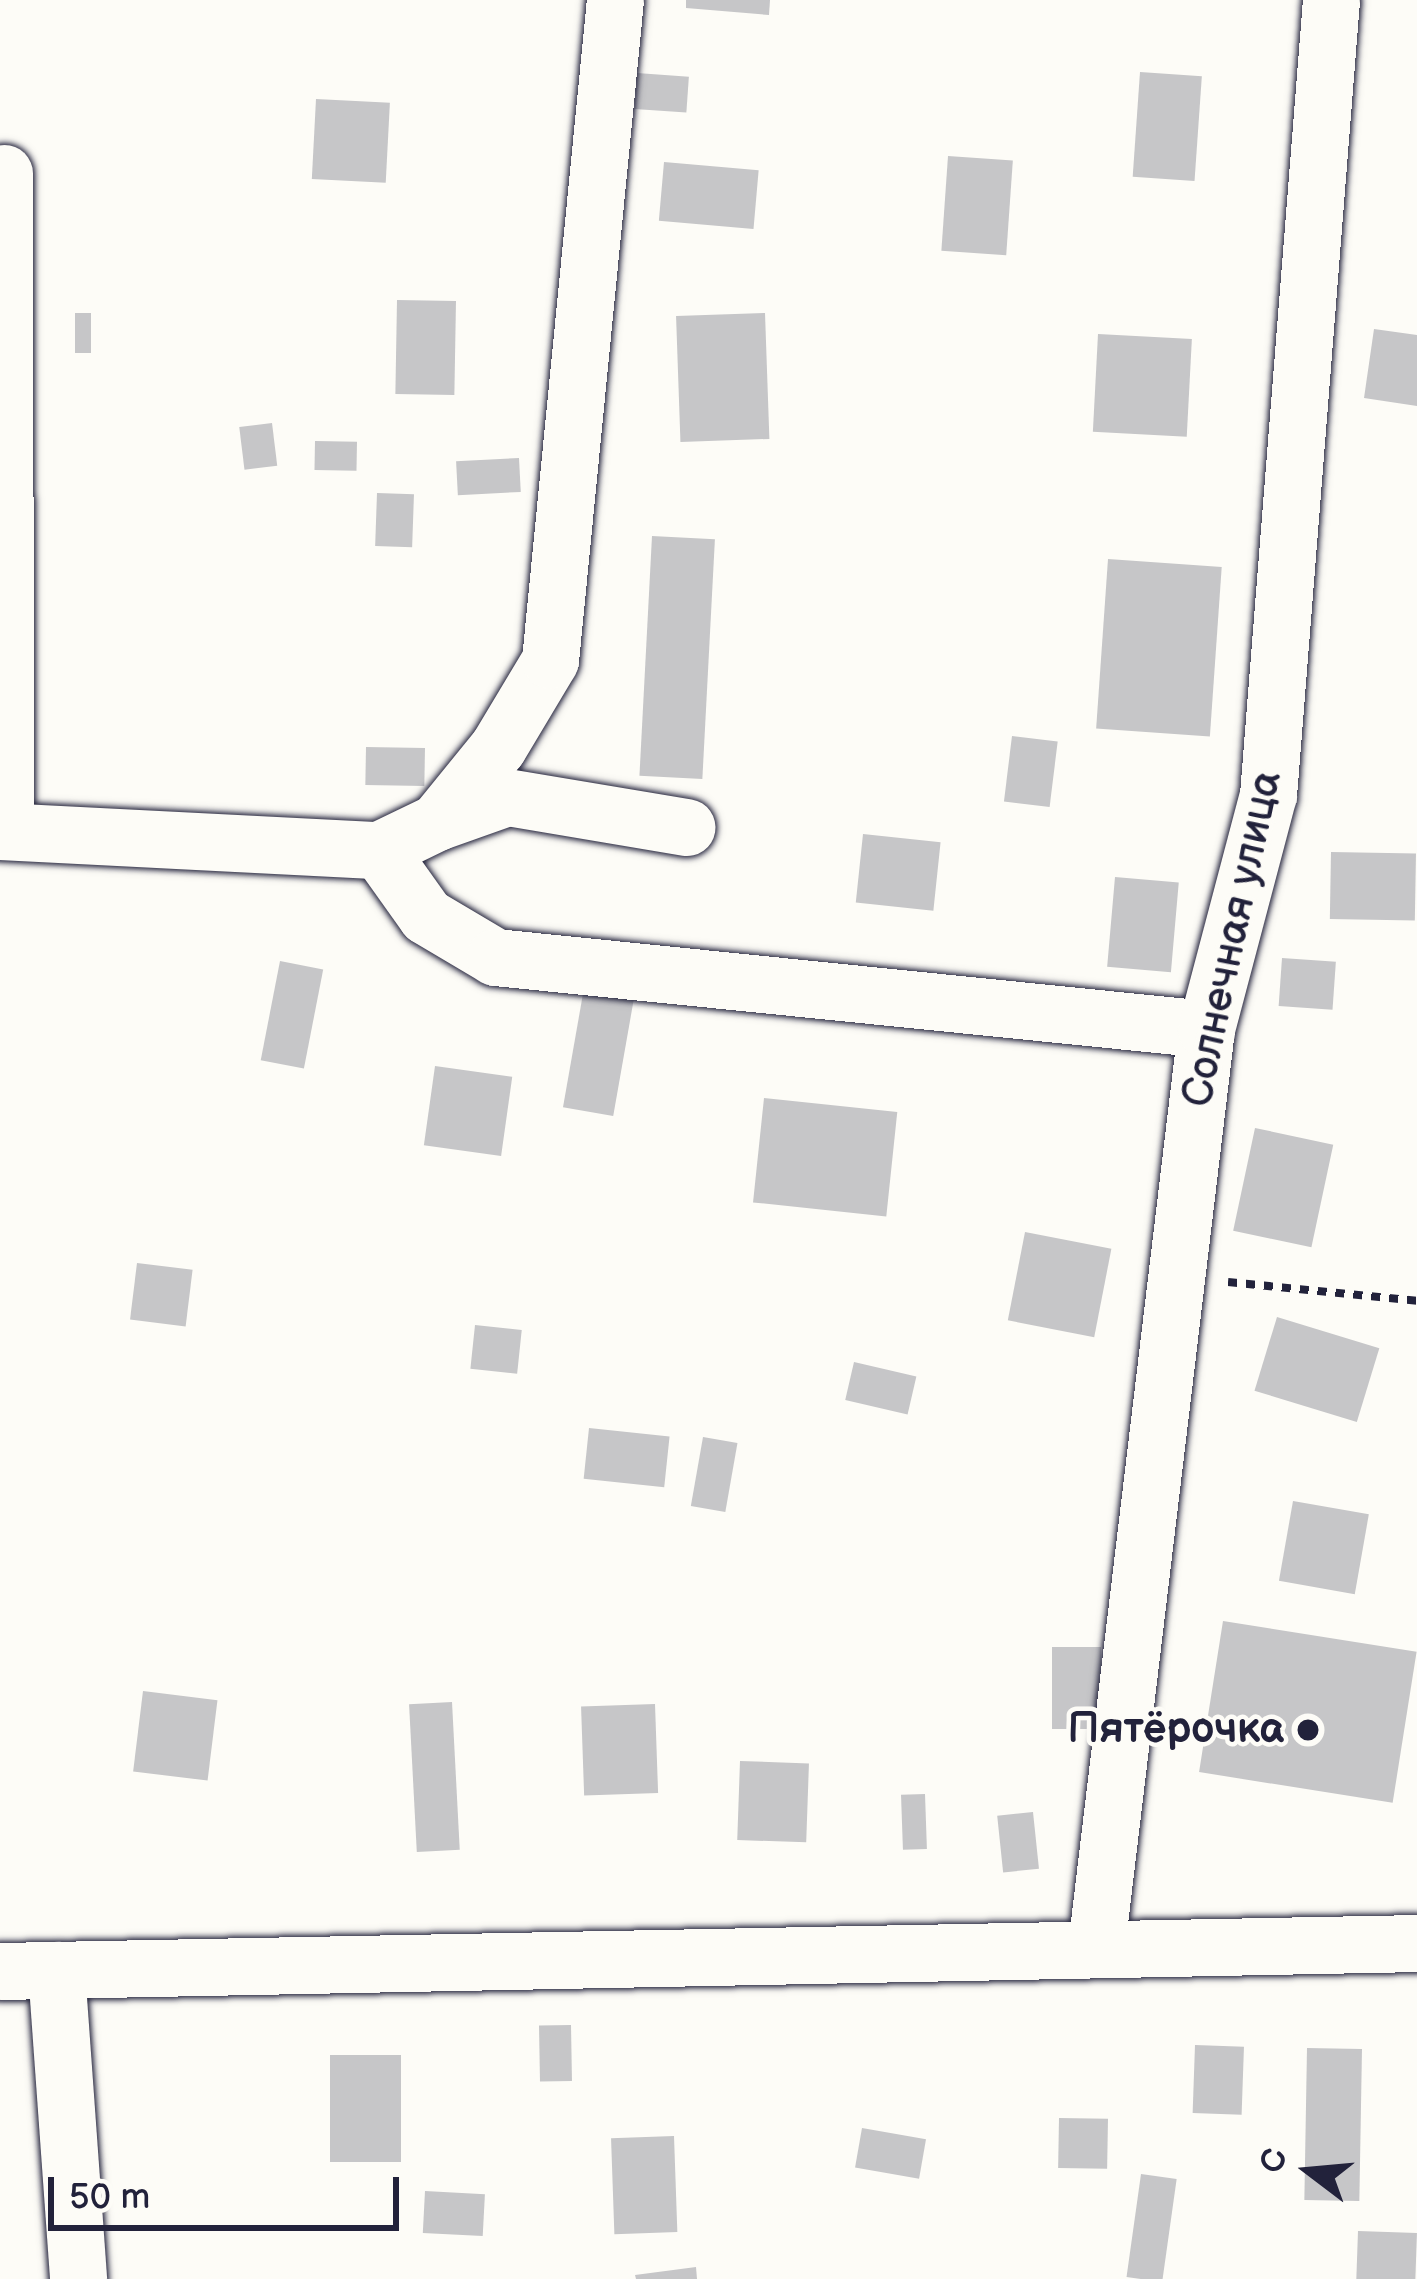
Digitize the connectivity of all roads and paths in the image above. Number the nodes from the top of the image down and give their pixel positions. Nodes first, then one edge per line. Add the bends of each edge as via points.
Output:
1 (615, 0) edge
2 (1331, 0) edge
3 (4, 173) dead end
4 (437, 822) junction
5 (687, 827) dead end
6 (3, 831) edge
7 (379, 850) junction
8 (1206, 1029) junction
9 (1177, 1276) junction
10 (1417, 1301) edge
11 (1417, 1943) edge
12 (1096, 1947) junction
13 (56, 1970) junction
14 (0, 1971) edge
15 (78, 2279) edge

1 - 4 street via 550,660
2 - 8 street, Солнечная улица via 1268,795
3 - 6 street
4 - 5 street via 507,797
4 - 7 street
6 - 7 street
7 - 8 street via 426,916 495,957
8 - 9 street, Солнечная улица
9 - 10 path
9 - 12 street, Солнечная улица
11 - 12 street
12 - 13 street
13 - 14 street
13 - 15 street

